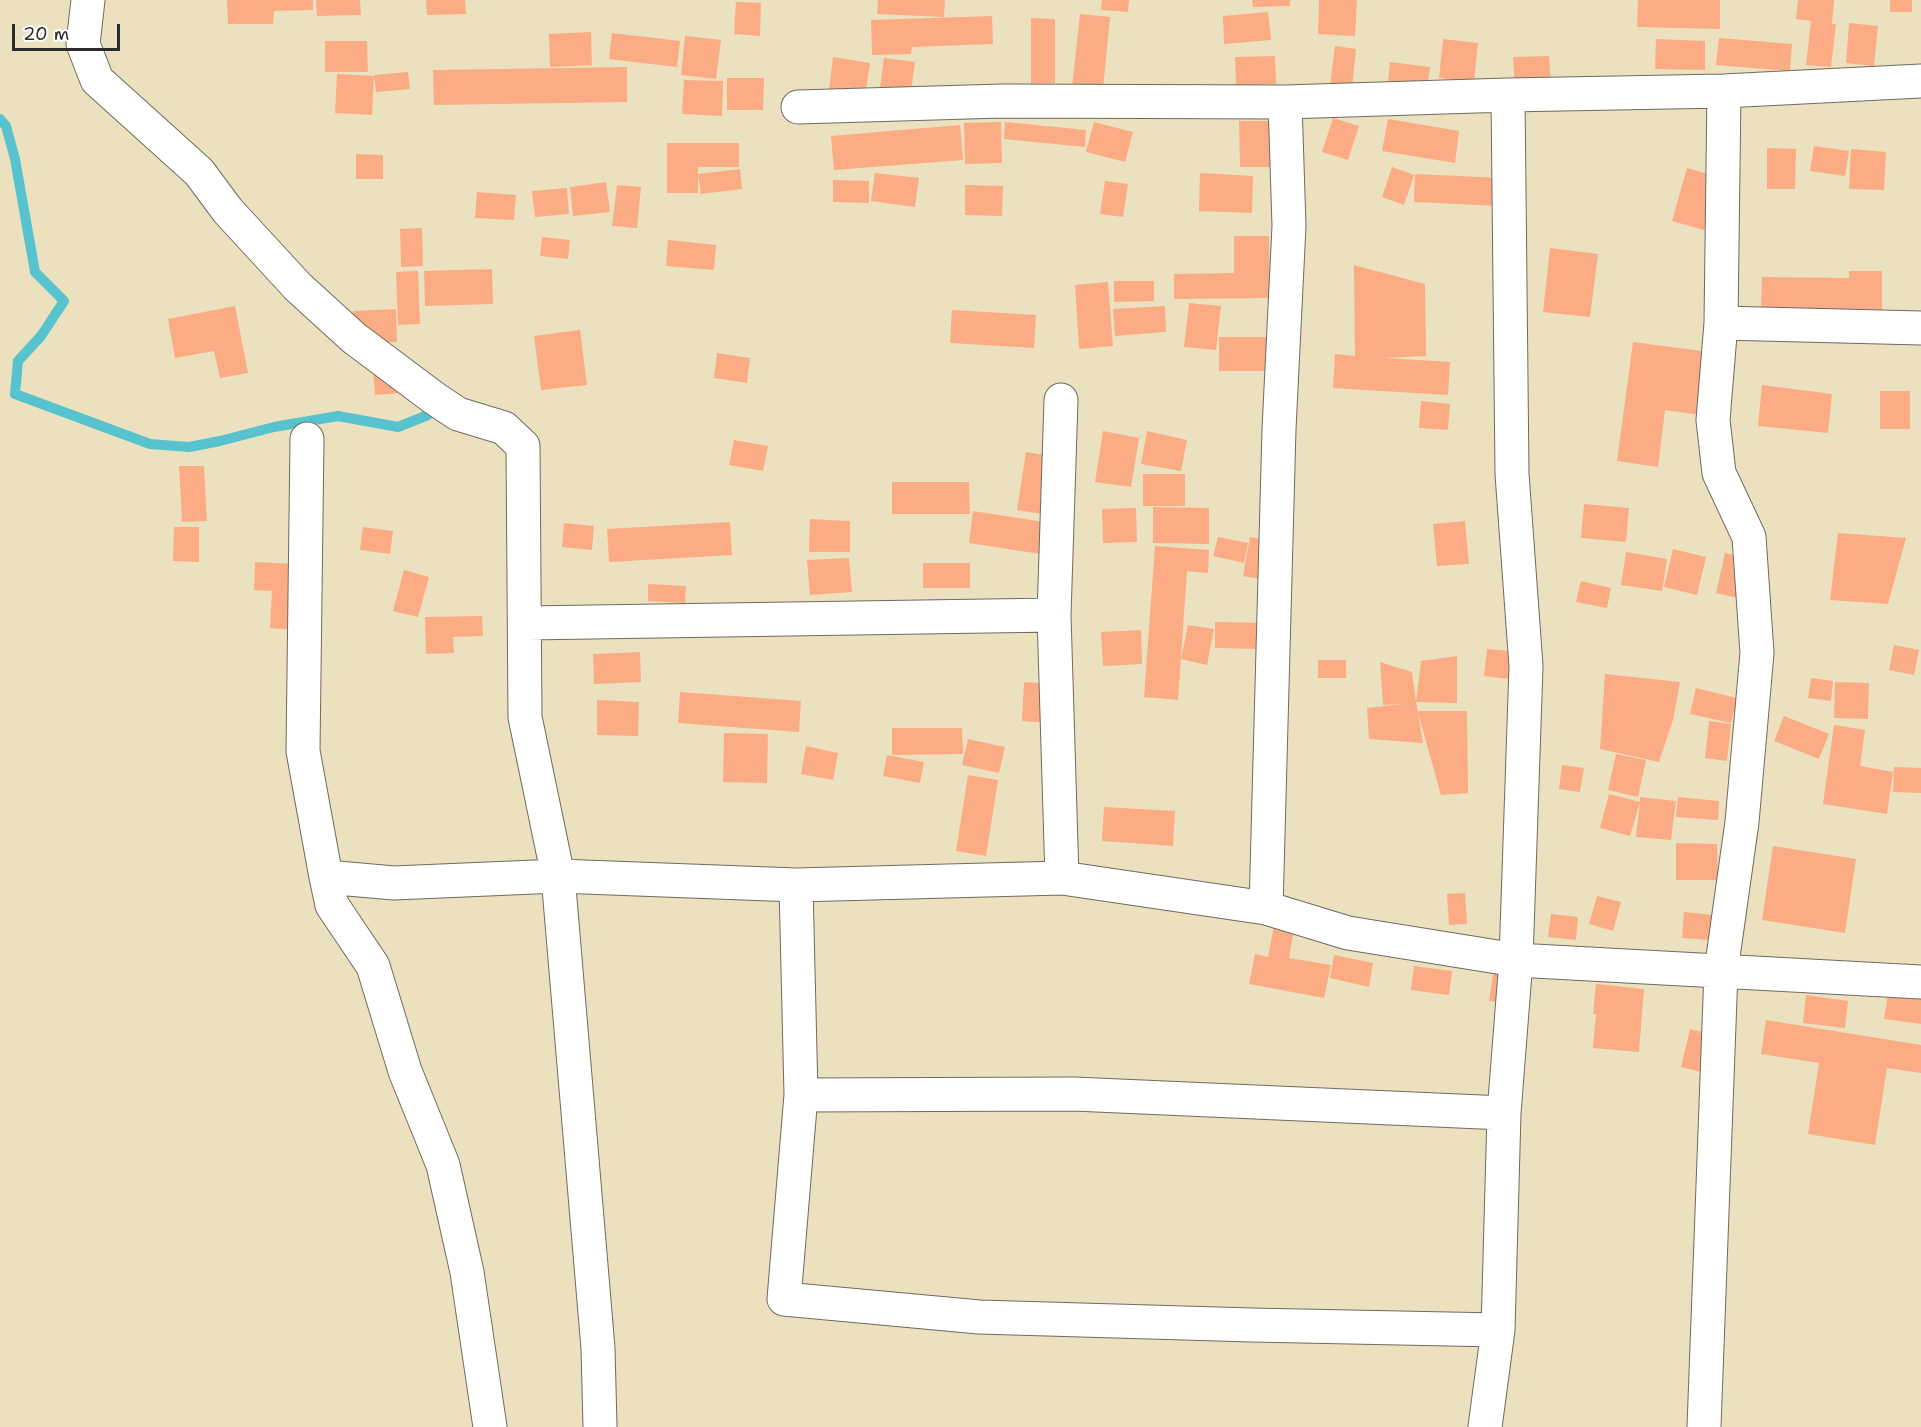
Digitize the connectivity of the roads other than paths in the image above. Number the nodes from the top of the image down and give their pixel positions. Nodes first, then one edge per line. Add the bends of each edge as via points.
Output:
1 (88, 0) edge
2 (1921, 81) edge
3 (1724, 91) junction
4 (1508, 95) junction
5 (1285, 102) junction
6 (798, 107) dead end
7 (1721, 323) junction
8 (1921, 328) edge
9 (1061, 400) dead end
10 (307, 440) dead end
11 (1053, 615) junction
12 (525, 623) junction
13 (558, 876) junction
14 (326, 877) junction
15 (1062, 878) junction
16 (796, 885) junction
17 (1266, 908) junction
18 (1516, 960) junction
19 (1721, 971) junction
20 (1921, 982) edge
21 (801, 1095) junction
22 (1504, 1113) junction
23 (1498, 1330) junction
24 (490, 1427) edge
25 (600, 1427) edge
26 (1485, 1427) edge
27 (1704, 1427) edge

1 - 12 street via 83,44 97,80 199,172 228,211 298,287 354,338 434,398 458,414 504,428 524,446
2 - 3 street
3 - 4 street
3 - 7 street
4 - 5 street
4 - 18 street via 1512,474 1526,666
5 - 6 street via 1002,101
5 - 17 street via 1289,226 1279,429
7 - 8 street
7 - 19 street via 1713,420 1719,473 1749,537 1757,653 1742,822
9 - 11 street
10 - 14 street via 303,751
11 - 12 street
11 - 15 street
12 - 13 street via 525,717
13 - 14 street via 394,883
13 - 16 street
13 - 25 street via 598,1348
14 - 24 street via 332,905 373,966 405,1071 443,1165 467,1272
15 - 16 street
15 - 17 street
16 - 21 street
17 - 18 street via 1348,933
18 - 19 street
18 - 22 street
19 - 20 street
19 - 27 street
21 - 22 street via 1074,1094
21 - 23 street via 784,1299 979,1317
22 - 23 street
23 - 26 street

